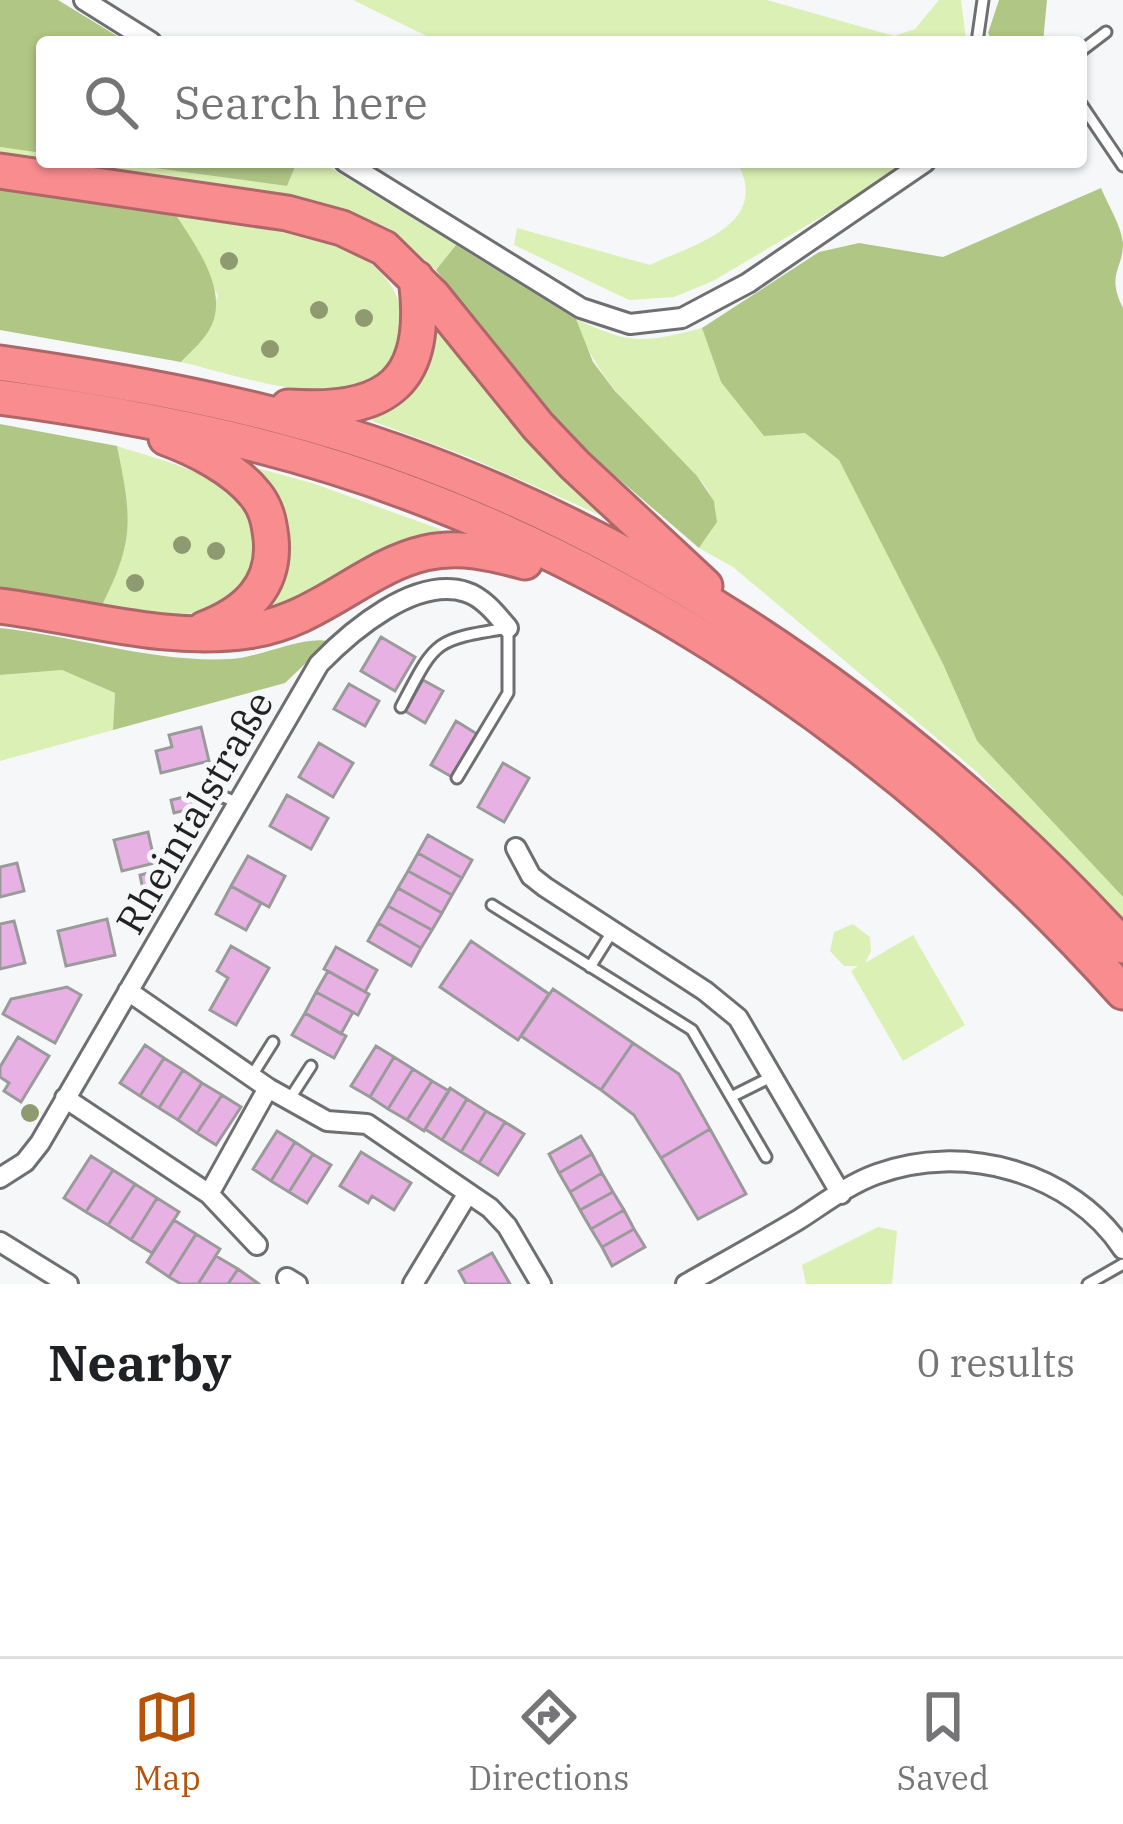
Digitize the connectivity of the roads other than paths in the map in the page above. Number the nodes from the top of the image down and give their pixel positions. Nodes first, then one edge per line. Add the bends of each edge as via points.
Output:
1 (84, 0) edge
2 (983, 0) edge
3 (1106, 32) dead end
4 (142, 36) edge
5 (978, 36) edge
6 (1087, 46) edge
7 (1087, 113) edge
8 (1123, 166) edge
9 (355, 168) edge
10 (916, 168) edge
11 (0, 171) edge
12 (416, 278) junction
13 (0, 363) edge
14 (189, 395) junction
15 (0, 397) edge
16 (97, 412) junction
17 (640, 601) junction
18 (0, 606) edge
19 (744, 626) junction
20 (508, 628) junction
21 (198, 632) junction
22 (401, 707) dead end
23 (457, 778) dead end
24 (198, 800) dead end
25 (238, 803) junction
26 (516, 848) dead end
27 (492, 904) dead end
28 (612, 932) junction
29 (1123, 946) edge
30 (590, 967) junction
31 (128, 991) junction
32 (1123, 992) edge
33 (273, 1042) dead end
34 (311, 1066) dead end
35 (771, 1077) junction
36 (260, 1082) junction
37 (731, 1096) junction
38 (65, 1098) junction
39 (289, 1100) junction
40 (766, 1157) dead end
41 (0, 1178) edge
42 (468, 1193) junction
43 (209, 1194) junction
44 (841, 1194) junction
45 (0, 1242) edge
46 (257, 1245) dead end
47 (1123, 1249) edge
48 (1123, 1264) edge
49 (68, 1284) edge
50 (413, 1284) edge
51 (541, 1284) edge
52 (686, 1284) edge
53 (1088, 1284) edge

1 - 4 street
2 - 5 lane
3 - 6 lane
7 - 8 lane
9 - 10 street via 581,308 630,324 682,318 748,284
11 - 12 highway via 318,220 384,248
12 - 14 highway via 414,358 382,394 311,409
12 - 19 highway via 538,426
13 - 14 highway
14 - 19 highway via 290,419 505,497
15 - 16 highway
16 - 17 highway via 226,437 381,484
16 - 21 highway via 185,445 240,479 266,509 266,580 230,620
17 - 21 highway via 488,552 446,550 404,560 301,617 247,632
17 - 32 highway via 785,692 920,794
18 - 21 highway
19 - 29 highway via 950,778
20 - 22 lane via 442,642
20 - 23 lane via 508,692
20 - 25 street, Rheintalstraße via 466,592 442,590 386,609 319,664
24 - 25 lane
25 - 31 street, Rheintalstraße
26 - 28 street via 531,876
27 - 30 lane
28 - 30 lane
28 - 35 street via 729,1010
30 - 37 lane via 692,1030
31 - 36 street
31 - 38 street, Rheintalstraße
33 - 36 lane
34 - 39 lane
35 - 37 lane
35 - 44 street
36 - 39 street
36 - 43 street
37 - 40 lane
38 - 41 street, Rheintalstraße via 25,1162
38 - 43 street
39 - 42 street via 327,1121 367,1124
42 - 50 street
42 - 51 street via 507,1226
43 - 46 street
44 - 47 street via 916,1164 988,1164 1052,1186
44 - 52 street
45 - 49 street
48 - 53 lane

